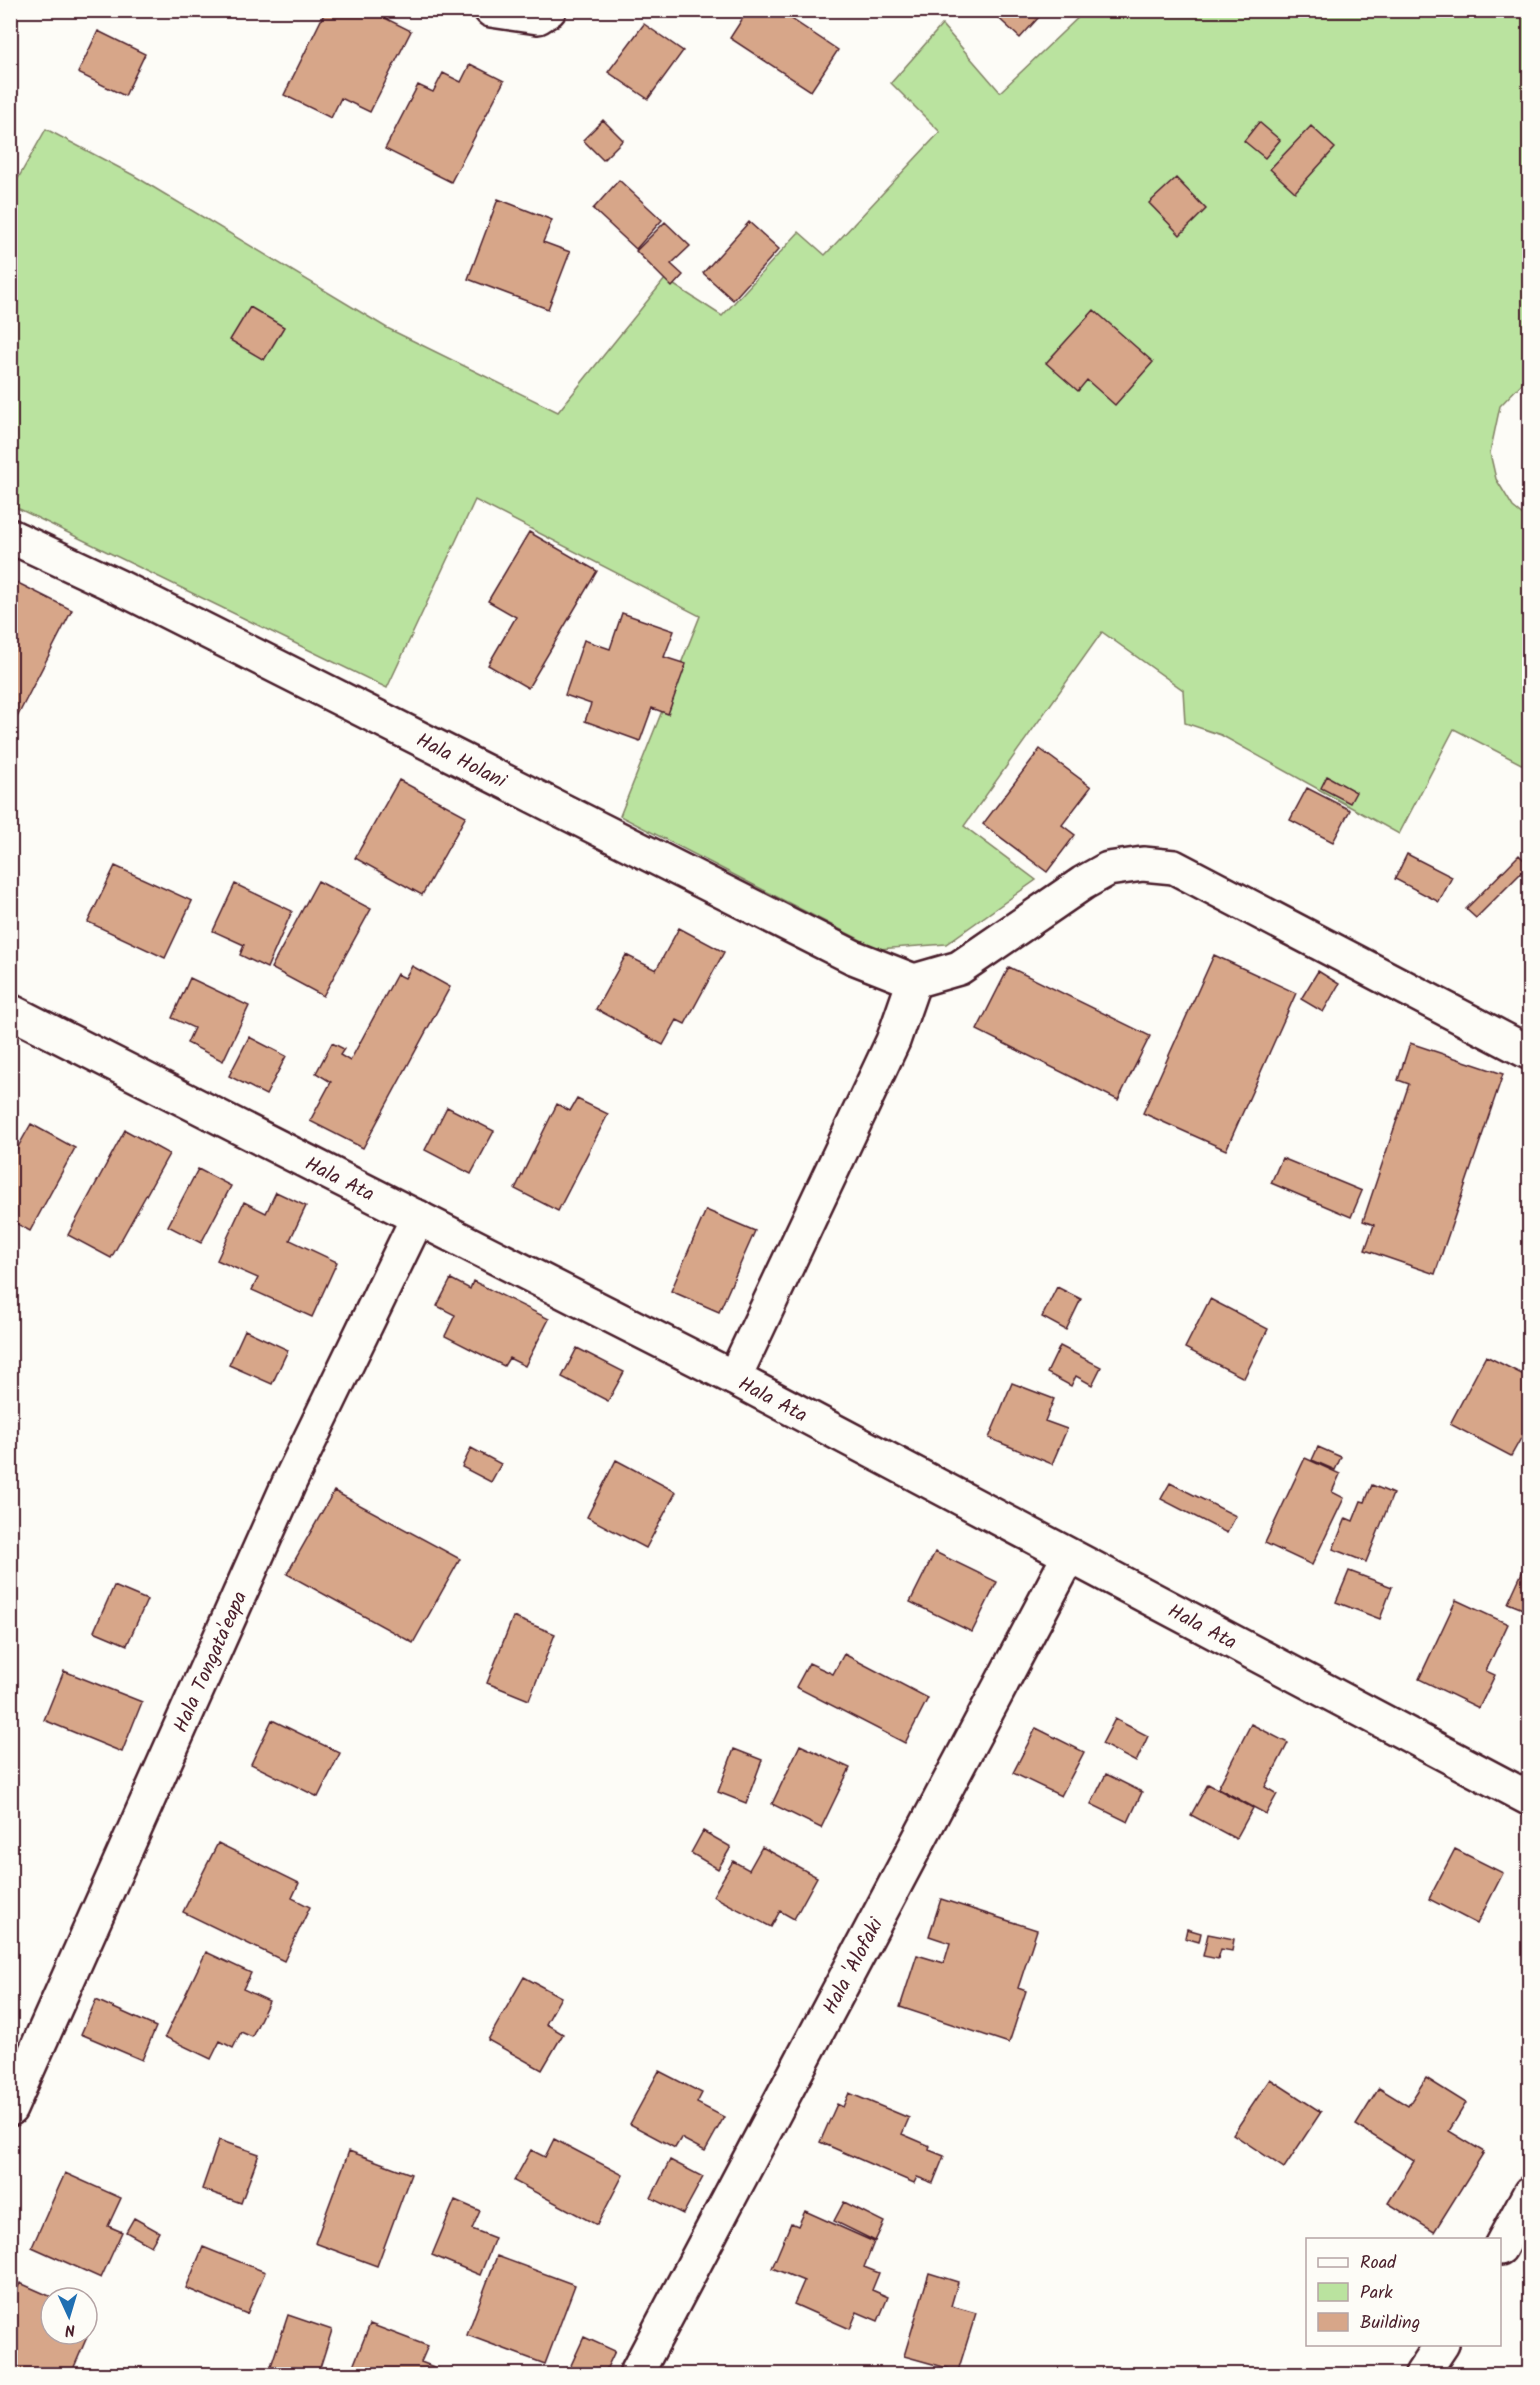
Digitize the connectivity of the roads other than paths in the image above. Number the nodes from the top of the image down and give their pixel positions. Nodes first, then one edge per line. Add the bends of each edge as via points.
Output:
1 (491, 10) edge
2 (549, 10) edge
3 (10, 536) edge
4 (914, 981) junction
5 (10, 1011) edge
6 (1530, 1053) edge
7 (418, 1217) junction
8 (734, 1378) junction
9 (1069, 1556) junction
10 (1530, 1799) edge
11 (10, 2109) edge
12 (1530, 2193) edge
13 (1501, 2246) edge
14 (1441, 2346) edge
15 (636, 2374) edge
16 (1422, 2374) edge

1 - 2 street via 538,17
3 - 4 street, Hala Holani via 119,587 854,957
4 - 6 street via 959,968 1108,869 1143,864 1174,867
4 - 8 street via 893,1041
5 - 7 street, Hala Ata
7 - 8 street, Hala Ata
7 - 11 street, Hala Tongata'eapa via 290,1481
8 - 9 street, Hala Ata
9 - 10 street, Hala Ata
9 - 15 street, Hala 'Alofaki
12 - 13 street
14 - 16 street

